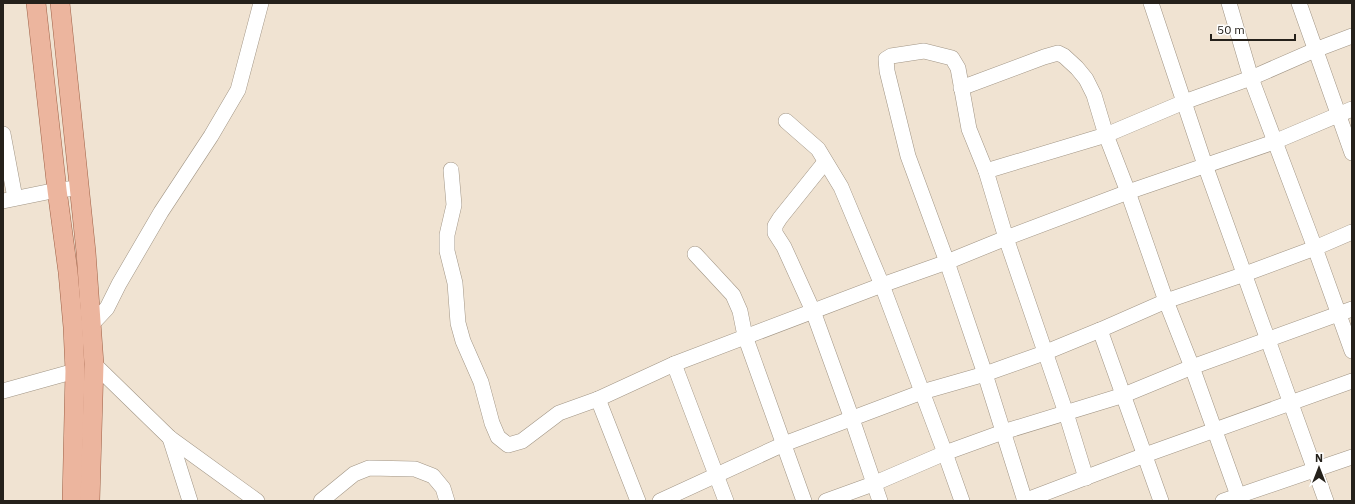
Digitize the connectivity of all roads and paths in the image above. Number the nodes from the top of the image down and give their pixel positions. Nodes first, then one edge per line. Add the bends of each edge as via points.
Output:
1 (36, 3) edge
2 (60, 3) edge
3 (260, 3) edge
4 (1151, 3) edge
5 (1229, 3) edge
6 (1299, 3) edge
7 (1352, 36) edge
8 (1315, 50) junction
9 (1251, 78) junction
10 (961, 88) junction
11 (1184, 102) junction
12 (1345, 112) edge
13 (786, 121) dead end
14 (1106, 135) junction
15 (1274, 142) junction
16 (4, 143) edge
17 (1352, 153) edge
18 (826, 162) junction
19 (1205, 166) junction
20 (451, 170) dead end
21 (986, 170) junction
22 (79, 188) junction
23 (57, 190) junction
24 (1128, 192) junction
25 (9, 200) edge
26 (1352, 232) edge
27 (1006, 238) junction
28 (1315, 248) junction
29 (695, 254) dead end
30 (947, 262) junction
31 (1245, 274) junction
32 (882, 285) junction
33 (1166, 301) junction
34 (813, 311) junction
35 (1345, 311) edge
36 (91, 325) junction
37 (1100, 330) junction
38 (745, 336) junction
39 (1269, 340) junction
40 (1352, 351) edge
41 (1044, 353) junction
42 (94, 364) junction
43 (674, 364) junction
44 (1192, 367) junction
45 (75, 371) junction
46 (985, 374) junction
47 (1352, 381) edge
48 (3, 391) edge
49 (922, 392) junction
50 (1124, 395) junction
51 (598, 400) junction
52 (1292, 403) junction
53 (1066, 412) junction
54 (852, 419) junction
55 (1216, 431) junction
56 (1003, 432) junction
57 (170, 438) junction
58 (784, 444) junction
59 (945, 453) junction
60 (1145, 456) junction
61 (1352, 457) edge
62 (1316, 470) junction
63 (715, 475) junction
64 (1086, 478) junction
65 (873, 484) junction
66 (1239, 498) edge
67 (72, 501) edge
68 (90, 501) edge
69 (190, 501) edge
70 (257, 501) edge
71 (322, 501) edge
72 (447, 501) edge
73 (638, 501) edge
74 (660, 501) edge
75 (726, 501) edge
76 (804, 501) edge
77 (826, 501) edge
78 (880, 501) edge
79 (962, 501) edge
80 (1025, 501) edge
81 (1161, 501) edge
82 (1223, 501) edge
83 (1326, 501) edge

1 - 23 main road
2 - 22 main road
3 - 36 street via 238,90 161,212 107,308
4 - 11 street
5 - 9 street
6 - 8 street
7 - 8 street
8 - 9 street
8 - 12 street
9 - 11 street
9 - 15 street
10 - 14 street via 1058,53 1086,79 1094,94
10 - 21 street via 969,129
10 - 30 street via 958,68 952,58 924,51 891,56 886,60 908,156
11 - 14 street
11 - 19 street
12 - 15 street
12 - 17 street
13 - 18 street via 818,149
14 - 21 street
14 - 24 street
15 - 19 street
15 - 28 street
16 - 25 street
18 - 32 street via 841,187
18 - 34 street via 775,226 775,233
19 - 24 street
19 - 31 street
20 - 51 street via 454,205 447,235 447,251 455,283 458,323 481,382 498,437 508,445 522,441 559,412
21 - 27 street
22 - 23 street
22 - 36 main road
23 - 25 street
23 - 45 main road via 68,272
24 - 27 street
24 - 33 street
26 - 28 street
27 - 30 street
27 - 41 street
28 - 31 street
28 - 35 street
29 - 38 street via 733,295 740,311
30 - 32 street
30 - 46 street
31 - 33 street
31 - 39 street
32 - 34 street
32 - 49 street
33 - 37 street
33 - 44 street
34 - 38 street
34 - 54 street
35 - 39 street
35 - 40 street
36 - 42 main road
37 - 41 street
37 - 50 street
38 - 43 street
38 - 58 street
39 - 44 street
39 - 52 street
41 - 46 street
41 - 53 street
42 - 57 street
42 - 68 main road
43 - 51 street
43 - 63 street
44 - 50 street
44 - 55 street
45 - 48 street
45 - 67 main road
46 - 49 street
46 - 56 street
47 - 52 street
49 - 54 street
49 - 59 street
50 - 53 street
50 - 60 street
51 - 73 street
52 - 55 street
52 - 62 street
53 - 56 street
53 - 64 street
54 - 58 street
54 - 65 street
55 - 60 street
55 - 66 street
56 - 59 street
56 - 80 street
57 - 69 street
57 - 70 street
58 - 63 street
58 - 76 street
59 - 65 street
59 - 79 street
60 - 64 street
60 - 81 street
61 - 62 street
62 - 66 street
62 - 83 street
63 - 74 street
63 - 75 street
64 - 80 street
65 - 77 street
65 - 78 street
66 - 82 street
71 - 72 street via 354,474 369,468 416,470 433,476 443,488

